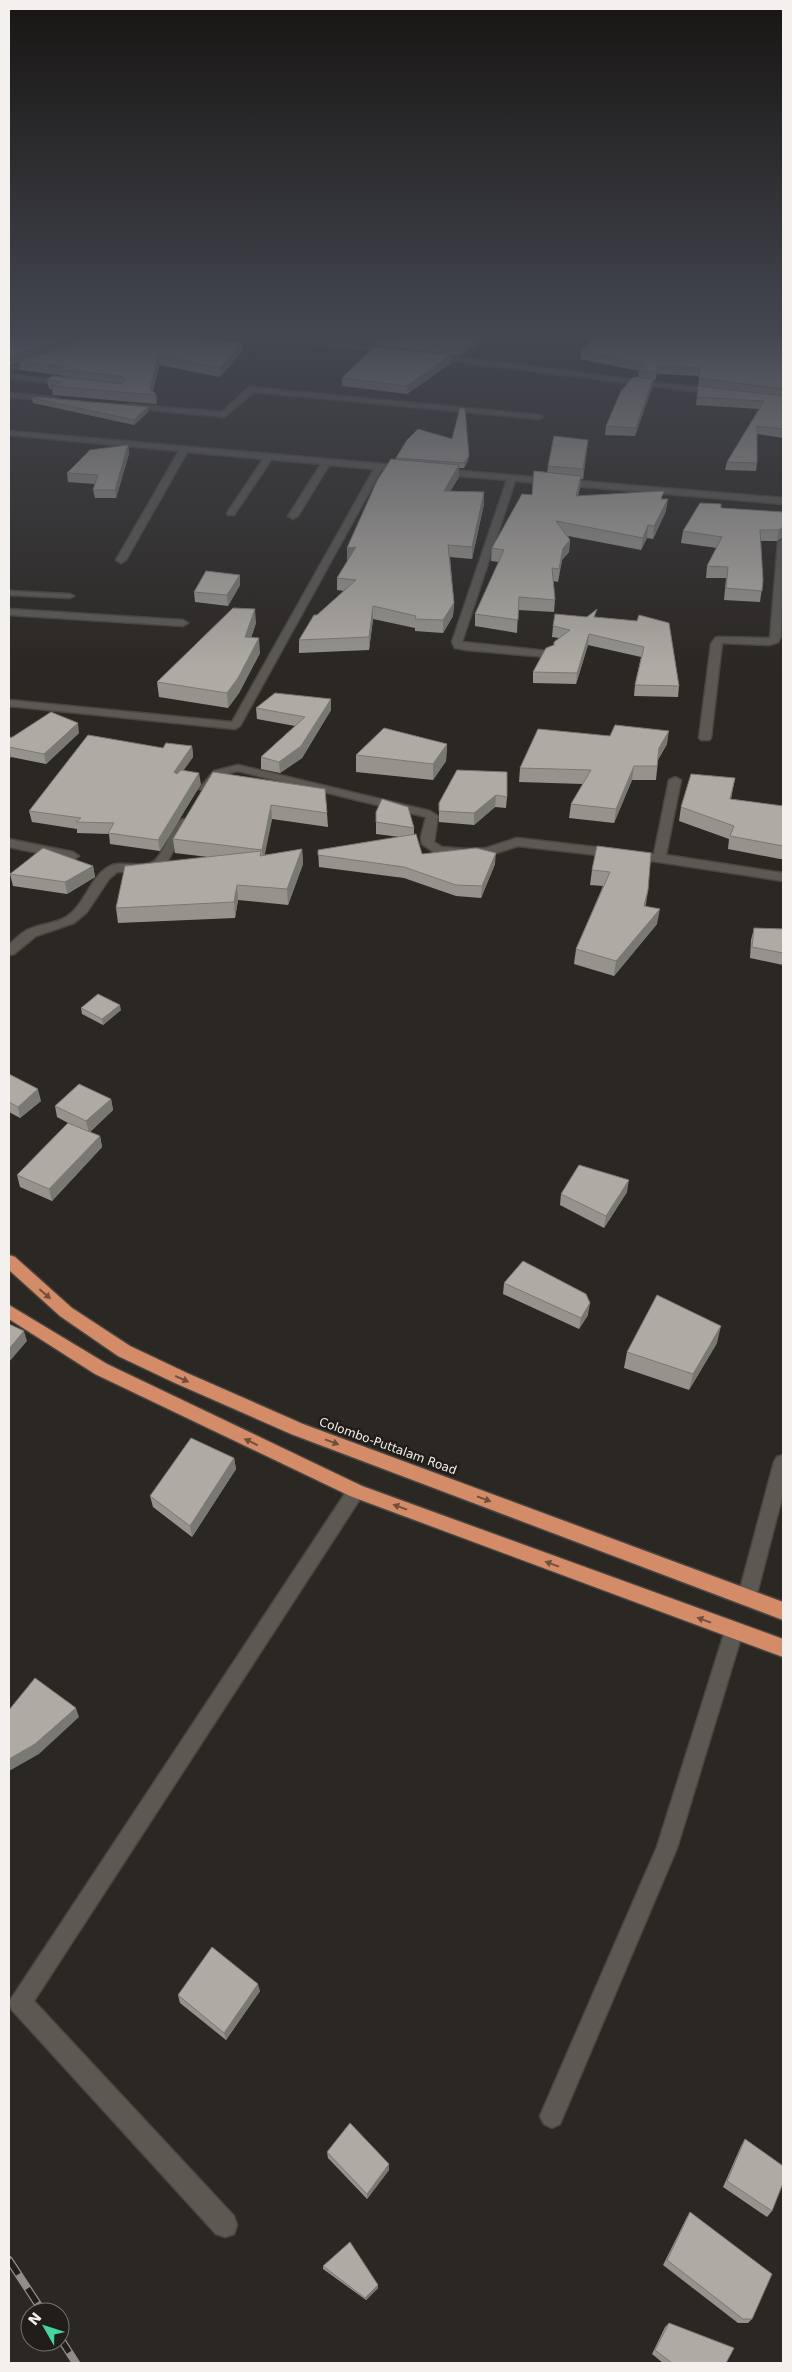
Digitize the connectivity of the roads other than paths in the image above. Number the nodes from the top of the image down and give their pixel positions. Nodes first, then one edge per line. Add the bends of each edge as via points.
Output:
1 (160, 448) edge
2 (184, 450) junction
3 (269, 458) junction
4 (326, 462) junction
5 (379, 467) junction
6 (512, 478) junction
7 (783, 501) edge
8 (231, 513) dead end
9 (293, 516) dead end
10 (783, 542) edge
11 (121, 560) dead end
12 (9, 593) edge
13 (70, 596) dead end
14 (9, 612) edge
15 (183, 623) dead end
16 (547, 654) edge
17 (9, 703) edge
18 (705, 738) dead end
19 (675, 780) dead end
20 (9, 843) edge
21 (73, 856) dead end
22 (659, 858) junction
23 (783, 877) edge
24 (9, 951) edge
25 (9, 1261) edge
26 (9, 1311) edge
27 (783, 1462) edge
28 (356, 1491) junction
29 (747, 1597) junction
30 (783, 1610) edge
31 (734, 1631) junction
32 (783, 1648) edge
33 (552, 2116) dead end
34 (225, 2225) dead end

1 - 2 street
2 - 3 street
2 - 11 street
3 - 4 street
3 - 8 lane
4 - 5 street
4 - 9 street
5 - 6 street
5 - 17 street via 235,726
6 - 7 street
6 - 16 street via 457,642 466,648
10 - 18 street via 774,640 729,639 719,640 716,644
12 - 13 lane
14 - 15 street
19 - 22 street
20 - 21 street
22 - 23 street
22 - 24 street via 517,842 487,852 439,850 428,844 432,816 426,813 238,768 223,769 212,777 162,861 153,867 113,869 83,909 70,920 31,933
25 -> 29 highway, Colombo-Puttalam Road via 66,1312 124,1351 181,1378 297,1429
28 -> 26 highway via 101,1369
27 - 29 street
31 -> 28 highway
28 - 34 street via 20,2002
29 - 30 highway, Colombo-Puttalam Road
31 - 32 highway
31 - 33 street via 667,1848

